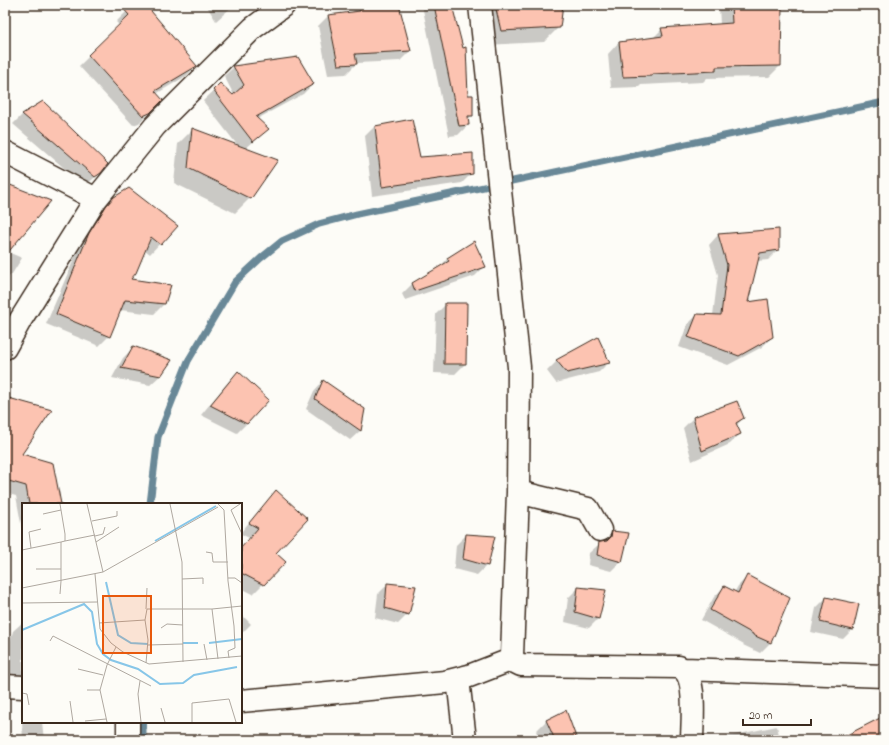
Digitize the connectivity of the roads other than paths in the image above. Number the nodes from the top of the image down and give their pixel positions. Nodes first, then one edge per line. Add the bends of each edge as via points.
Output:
1 (284, 5) edge
2 (480, 5) edge
3 (5, 152) edge
4 (96, 199) junction
5 (5, 348) edge
6 (518, 492) junction
7 (600, 530) dead end
8 (513, 660) junction
9 (684, 669) junction
10 (884, 676) edge
11 (458, 679) junction
12 (5, 686) edge
13 (22, 687) edge
14 (242, 701) edge
15 (128, 723) edge
16 (128, 740) edge
17 (465, 740) edge
18 (692, 740) edge

1 - 4 street via 253,28 155,126
2 - 6 street via 519,367
3 - 4 street
4 - 5 street
6 - 7 street via 588,509
6 - 8 street
8 - 9 street via 521,665
8 - 11 street
9 - 10 street
9 - 18 street via 692,687
11 - 14 street via 423,685
11 - 17 street
12 - 13 street
15 - 16 street

